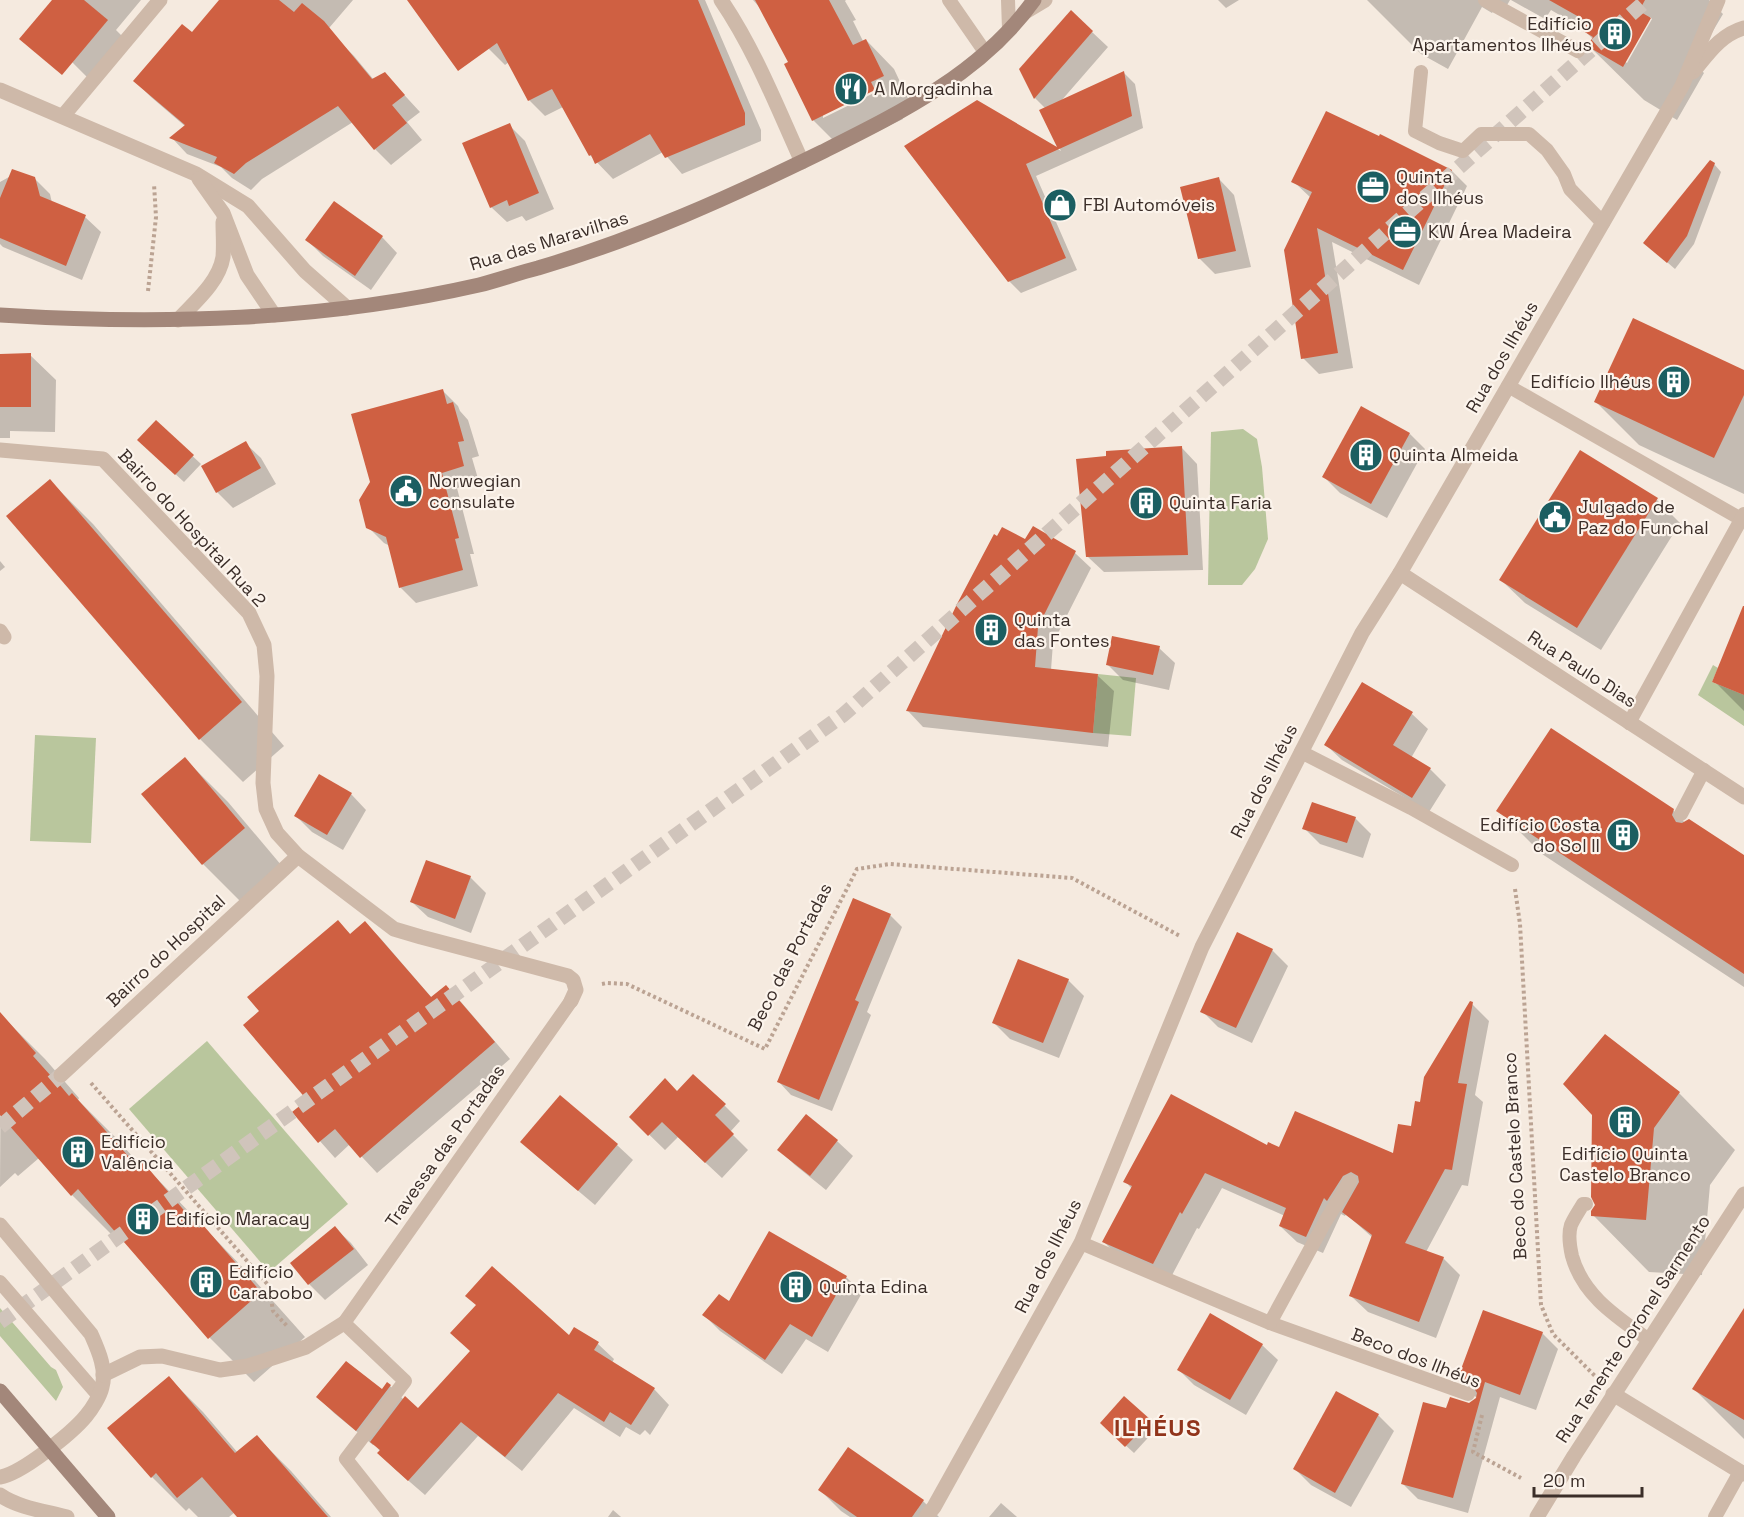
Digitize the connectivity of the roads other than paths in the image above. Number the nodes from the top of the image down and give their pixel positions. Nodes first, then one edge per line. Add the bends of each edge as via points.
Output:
1 (160, 0) edge
2 (721, 0) edge
3 (948, 0) edge
4 (1008, 0) edge
5 (1045, 0) edge
6 (1485, 0) edge
7 (1718, 0) edge
8 (1030, 6) edge
9 (1744, 28) edge
10 (1009, 29) junction
11 (1578, 51) dead end
12 (985, 52) junction
13 (1421, 72) dead end
14 (1682, 86) junction
15 (0, 90) edge
16 (63, 116) junction
17 (802, 162) junction
18 (196, 174) junction
19 (223, 213) junction
20 (1603, 223) junction
21 (347, 308) junction
22 (0, 315) edge
23 (274, 315) junction
24 (178, 320) junction
25 (1508, 386) junction
26 (0, 450) edge
27 (1743, 516) edge
28 (1400, 573) junction
29 (1629, 723) junction
30 (1301, 752) junction
31 (1704, 770) junction
32 (1744, 797) edge
33 (1681, 814) dead end
34 (298, 856) junction
35 (1512, 865) dead end
36 (574, 996) joint
37 (61, 1075) tunnel mouth
38 (1350, 1181) dead end
39 (1744, 1194) edge
40 (1586, 1204) dead end
41 (0, 1225) edge
42 (1081, 1243) junction
43 (0, 1282) edge
44 (344, 1323) junction
45 (1270, 1323) junction
46 (1649, 1340) junction
47 (103, 1375) junction
48 (0, 1391) edge
49 (1468, 1394) road end
50 (1613, 1394) junction
51 (98, 1395) junction
52 (49, 1448) junction
53 (1742, 1473) edge
54 (0, 1477) edge
55 (0, 1495) edge
56 (67, 1517) edge
57 (108, 1517) edge
58 (392, 1517) edge
59 (926, 1517) edge
60 (1537, 1517) edge
61 (1715, 1517) edge

1 - 16 street
2 - 17 street via 763,73
3 - 12 lane
4 - 10 lane
5 - 8 street, Rua das Maravilhas
6 - 11 lane
7 - 14 street
8 - 10 main road, Rua das Maravilhas
9 - 14 street via 1719,41
10 - 12 main road, Rua das Maravilhas
12 - 17 main road, Rua das Maravilhas via 924,99
13 - 20 lane via 1415,131 1463,151 1482,134 1529,134 1547,150 1570,189
14 - 20 street, Rua dos Ilhéus
15 - 16 street
16 - 18 street
17 - 21 main road, Rua das Maravilhas via 678,219 596,250 480,285
18 - 19 street
18 - 21 street via 248,206 305,271
19 - 23 street via 247,275
19 - 24 street via 221,264 213,281
20 - 25 street, Rua dos Ilhéus
21 - 23 main road, Rua das Maravilhas
22 - 24 main road, Rua das Maravilhas
23 - 24 main road, Rua das Maravilhas
25 - 27 lane
25 - 28 street, Rua dos Ilhéus
26 - 34 street, Bairro do Hospital Rua 2 via 103,459 249,613 264,645 267,676 263,783 266,809 277,832
27 - 29 lane
28 - 29 street, Rua Paulo Dias
28 - 30 street, Rua dos Ilhéus via 1362,633
29 - 31 street, Rua Paulo Dias
30 - 35 lane
30 - 42 street, Rua dos Ilhéus via 1202,947
31 - 32 street, Rua Paulo Dias
31 - 33 lane
34 - 36 street via 394,929 568,976 573,980
34 - 37 street, Bairro do Hospital
36 - 44 lane, Travessa das Portadas
38 - 45 lane
39 - 46 street, Rua Tenente Coronel Sarmento
40 - 46 lane via 1570,1226 1569,1246 1575,1268 1591,1294
41 - 47 street via 91,1334 100,1354
42 - 45 lane, Beco dos Ilhéus
42 - 59 street, Rua dos Ilhéus
43 - 51 lane
44 - 47 street, Travessa das Portadas via 306,1347 248,1366 220,1370 162,1356 141,1357
44 - 58 lane via 405,1381 346,1459
45 - 49 lane, Beco dos Ilhéus
46 - 50 street, Rua Tenente Coronel Sarmento
47 - 51 street
48 - 52 main road
50 - 53 street
50 - 60 street, Rua Tenente Coronel Sarmento
51 - 52 street via 87,1415
52 - 54 street via 29,1464
52 - 57 main road
53 - 61 lane
55 - 56 street

